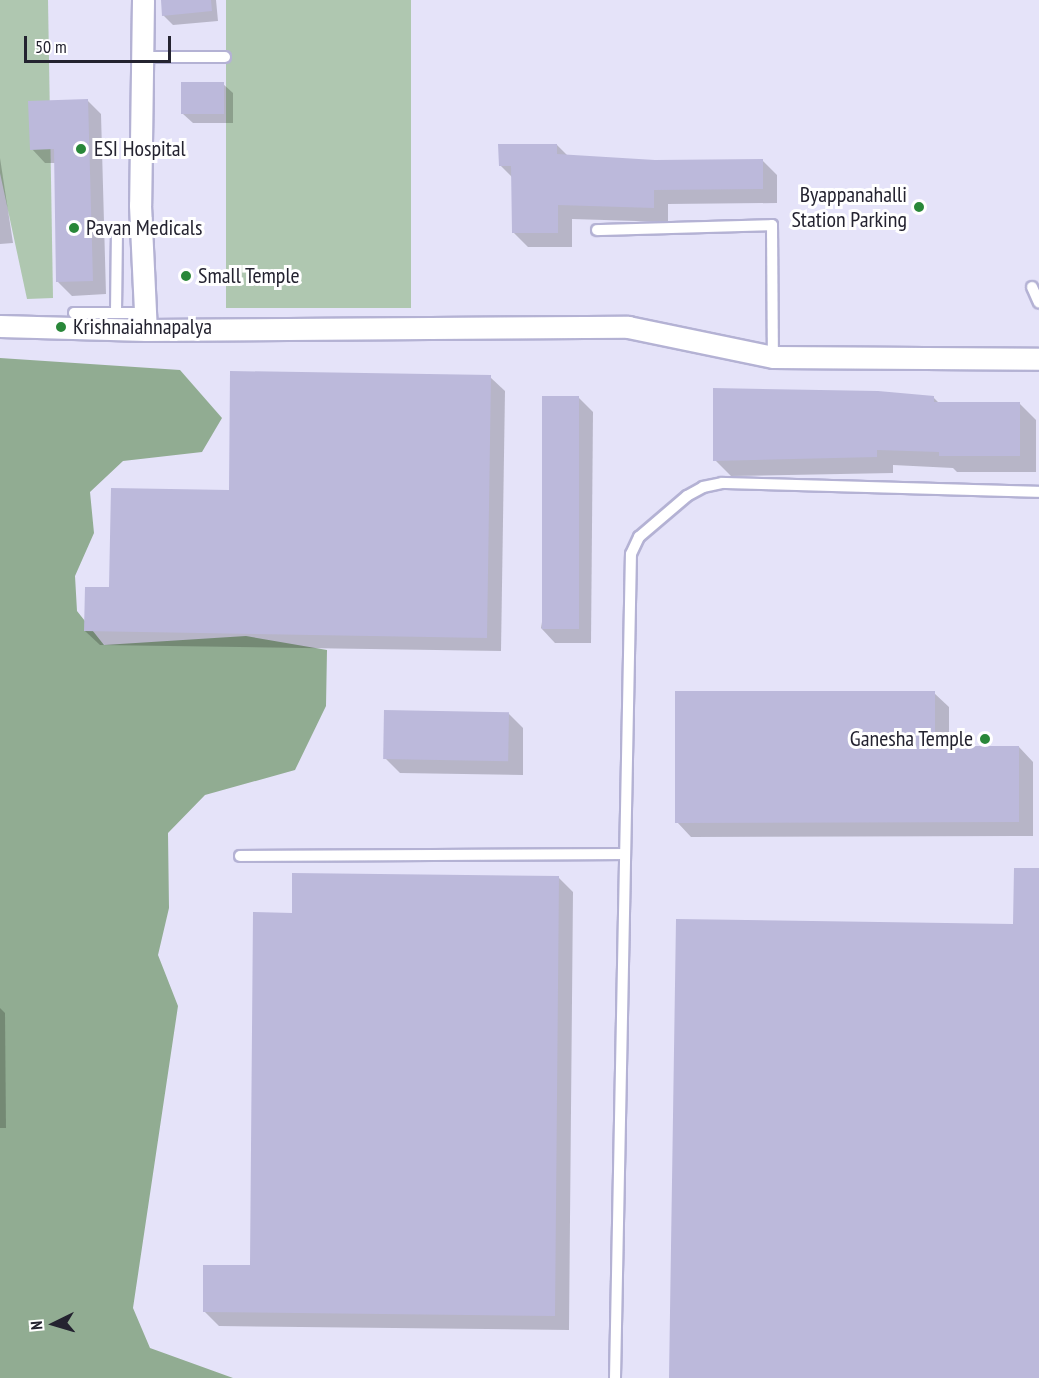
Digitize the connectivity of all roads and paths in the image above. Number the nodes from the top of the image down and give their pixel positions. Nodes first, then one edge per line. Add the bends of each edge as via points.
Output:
1 (143, 0) edge
2 (142, 57) junction
3 (225, 57) dead end
4 (597, 230) dead end
5 (117, 231) dead end
6 (1032, 287) dead end
7 (1039, 303) edge
8 (116, 312) junction
9 (74, 313) dead end
10 (146, 321) junction
11 (0, 326) edge
12 (773, 357) junction
13 (1039, 359) edge
14 (1039, 492) edge
15 (625, 854) junction
16 (240, 856) dead end
17 (615, 1378) edge

1 - 2 street
2 - 3 lane
2 - 10 street via 140,205
4 - 12 lane via 772,225
5 - 8 lane
6 - 7 lane
8 - 9 lane
8 - 10 lane
10 - 11 street
10 - 12 street via 628,327
12 - 13 street
14 - 15 lane via 722,483 687,496 658,519 639,537 631,554
15 - 16 lane
15 - 17 lane

